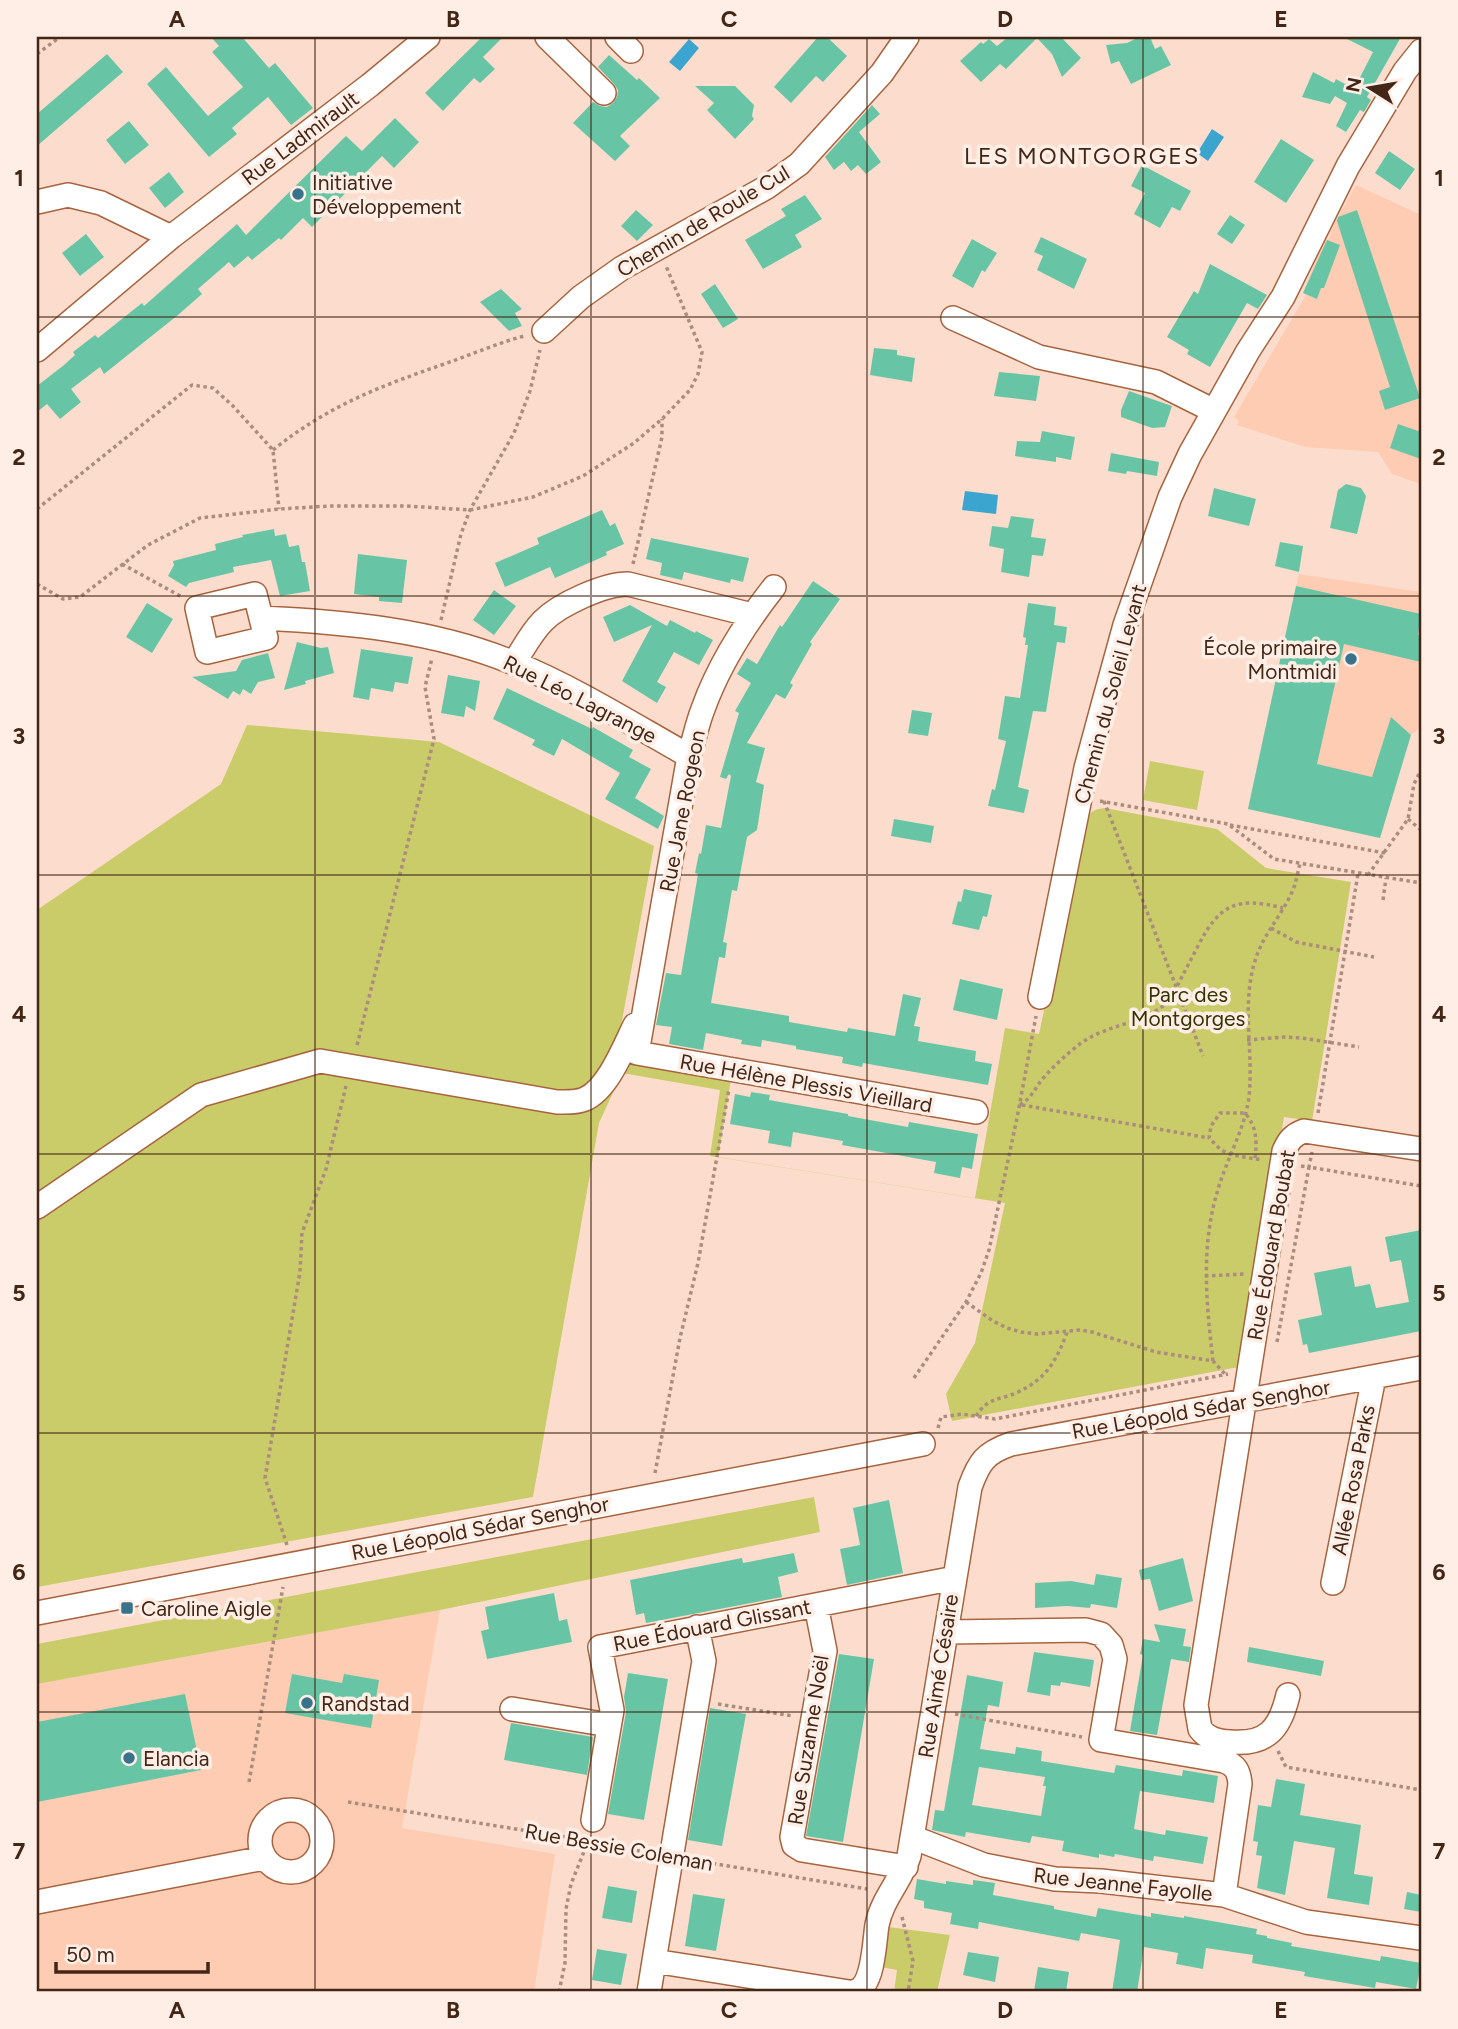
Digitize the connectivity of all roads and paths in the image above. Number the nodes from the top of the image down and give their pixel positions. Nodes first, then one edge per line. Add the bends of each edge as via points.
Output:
1 (60, 37) edge
2 (428, 37) edge
3 (547, 37) edge
4 (907, 37) edge
5 (1421, 51) edge
6 (37, 54) edge
7 (604, 93) dead end
8 (37, 202) edge
9 (171, 237) junction
10 (659, 247) junction
11 (953, 318) dead end
12 (544, 331) junction
13 (37, 350) edge
14 (1214, 411) junction
15 (662, 419) junction
16 (273, 450) junction
17 (37, 509) edge
18 (279, 509) junction
19 (470, 510) junction
20 (122, 564) junction
21 (37, 584) edge
22 (628, 584) junction
23 (774, 586) dead end
24 (197, 608) junction
25 (752, 615) junction
26 (261, 618) junction
27 (436, 639) junction
28 (514, 663) junction
29 (689, 756) junction
30 (1421, 770) edge
31 (1080, 797) junction
32 (1104, 802) junction
33 (1408, 819) junction
34 (1228, 824) junction
35 (1421, 830) edge
36 (1385, 853) junction
37 (1300, 864) junction
38 (1358, 874) junction
39 (1368, 875) junction
40 (1386, 878) junction
41 (1421, 883) edge
42 (1383, 900) dead end
43 (1283, 908) junction
44 (1271, 928) junction
45 (1345, 952) junction
46 (1374, 957) dead end
47 (1176, 988) junction
48 (1040, 997) joint
49 (646, 1005) junction
50 (1247, 1040) junction
51 (1330, 1042) junction
52 (1359, 1047) dead end
53 (637, 1053) joint
54 (1203, 1056) dead end
55 (352, 1066) junction
56 (733, 1070) junction
57 (1020, 1105) junction
58 (976, 1112) dead end
59 (1245, 1113) junction
60 (1315, 1132) junction
61 (1209, 1138) junction
62 (1421, 1149) edge
63 (1232, 1155) junction
64 (1255, 1158) dead end
65 (1421, 1186) edge
66 (37, 1207) edge
67 (1245, 1274) dead end
68 (1205, 1276) junction
69 (966, 1303) junction
70 (1068, 1330) junction
71 (1277, 1343) dead end
72 (1213, 1362) junction
73 (1421, 1368) edge
74 (1249, 1370) junction
75 (1225, 1374) junction
76 (1374, 1377) junction
77 (914, 1378) dead end
78 (1244, 1401) junction
79 (976, 1416) junction
80 (930, 1438) joint
81 (984, 1458) joint
82 (651, 1495) junction
83 (286, 1566) junction
84 (955, 1578) junction
85 (1332, 1583) dead end
86 (816, 1605) junction
87 (37, 1614) edge
88 (697, 1627) junction
89 (946, 1632) junction
90 (1288, 1695) dead end
91 (697, 1701) junction
92 (512, 1709) dead end
93 (933, 1710) junction
94 (813, 1720) junction
95 (609, 1725) junction
96 (1269, 1734) junction
97 (1101, 1740) junction
98 (249, 1782) dead end
99 (1421, 1790) edge
100 (348, 1802) dead end
101 (591, 1831) junction
102 (912, 1837) junction
103 (671, 1857) junction
104 (264, 1858) dead end
105 (906, 1867) junction
106 (890, 1893) junction
107 (1224, 1895) junction
108 (37, 1902) edge
109 (1421, 1938) edge
110 (654, 1961) junction
111 (810, 1989) edge
112 (559, 1992) edge
113 (649, 1992) edge
114 (851, 1992) edge
115 (908, 1992) edge

1 - 6 path
2 - 9 street, Rue Ladmirault
3 - 7 street
4 - 10 street, Chemin de Roule Cul via 882,73 799,164
5 - 14 street, Chemin du Soleil Levant via 1348,166 1283,296
8 - 9 street via 68,195 101,203
9 - 13 street, Rue Ladmirault
10 - 12 street, Chemin de Roule Cul via 581,297
10 - 15 path via 702,352 691,390
11 - 14 street via 1039,357 1156,382
12 - 16 path via 349,400
12 - 19 path via 514,433
14 - 31 street, Chemin du Soleil Levant via 1170,497 1125,625
15 - 19 path via 583,476 533,497
15 - 22 path via 662,437
16 - 17 path via 213,388 192,385
16 - 18 path
18 - 19 path via 407,506
18 - 20 path via 201,518
19 - 27 path
20 - 21 path via 80,597 63,599
20 - 24 path
22 - 25 street
22 - 28 street via 601,589 558,609 533,632
23 - 25 street, Rue Jane Rogeon
24 - 26 street via 255,594
24 - 26 street via 207,652 266,638
25 - 29 street, Rue Jane Rogeon via 723,662
26 - 27 street, Rue Léo Lagrange via 383,628
27 - 28 street, Rue Léo Lagrange
27 - 55 path via 425,687 434,739
28 - 29 street, Rue Léo Lagrange
29 - 49 street, Rue Jane Rogeon
30 - 33 path
31 - 32 path
31 - 48 street, Chemin du Soleil Levant
32 - 34 path
32 - 47 path
33 - 35 path
33 - 36 path
34 - 36 path
34 - 37 path via 1274,859
36 - 39 path
37 - 38 path
37 - 43 path
38 - 39 path
38 - 45 path
39 - 40 path
40 - 41 path
40 - 42 path
43 - 44 path
43 - 47 path via 1249,902 1222,911 1209,925
44 - 45 path via 1296,942
44 - 50 path via 1257,955 1251,981
45 - 46 path
45 - 51 path
47 - 54 path
47 - 57 path via 1161,1009 1084,1041
48 - 57 path
49 - 53 street, Rue Jane Rogeon
49 - 55 street via 598,1090 575,1102
50 - 51 path
50 - 59 path via 1249,1098
51 - 52 path
51 - 60 path
53 - 56 street, Rue Hélène Plessis Vieillard
55 - 66 street via 320,1061 201,1095
55 - 83 path via 326,1168 302,1233 300,1272 265,1478 288,1548
56 - 58 street, Rue Hélène Plessis Vieillard
56 - 82 path
57 - 61 path
57 - 69 path via 989,1251
59 - 61 path via 1220,1113
59 - 63 path
59 - 64 path via 1257,1141
60 - 62 street, Rue Édouard Boubat
60 - 74 street, Rue Édouard Boubat via 1295,1134 1284,1151
61 - 63 path
63 - 68 path via 1213,1208
65 - 71 path via 1309,1167
67 - 68 path
68 - 72 path
69 - 70 path via 1021,1332
69 - 77 path
70 - 72 path
70 - 79 path via 1057,1358 1041,1379 992,1400
72 - 75 path
73 - 76 street, Rue Léopold Sédar Senghor
74 - 75 path
74 - 78 street, Rue Édouard Boubat
75 - 79 path via 995,1419
76 - 78 street, Rue Léopold Sédar Senghor
76 - 85 street, Allée Rosa Parks
78 - 81 street, Rue Léopold Sédar Senghor via 1011,1444
78 - 96 street via 1196,1705 1200,1730 1213,1740 1248,1743
79 - 80 path via 941,1417
80 - 82 street, Rue Léopold Sédar Senghor
81 - 84 street, Rue Aimé Césaire via 970,1487
82 - 83 street, Rue Léopold Sédar Senghor
83 - 87 street, Rue Léopold Sédar Senghor
83 - 98 path
84 - 86 street, Rue Édouard Glissant
84 - 89 street, Rue Aimé Césaire
86 - 88 street, Rue Édouard Glissant
86 - 94 street, Rue Suzanne Noël via 825,1651
88 - 91 street via 704,1661
88 - 95 street, Rue Édouard Glissant via 600,1647 612,1710
89 - 93 street, Rue Aimé Césaire
89 - 97 street via 1086,1630 1101,1634 1111,1645 1115,1660
90 - 96 street via 1279,1722
91 - 94 path
91 - 103 street
92 - 95 street
93 - 97 path
93 - 102 street, Rue Aimé Césaire
94 - 105 street, Rue Suzanne Noël via 794,1845
95 - 101 street, Rue Édouard Glissant
96 - 99 path via 1286,1767
97 - 107 street, Rue Jeanne Fayolle via 1224,1761 1237,1769 1240,1784
100 - 101 path, Rue Bessie Coleman
101 - 103 path, Rue Bessie Coleman
101 - 112 path via 570,1884
102 - 105 street, Rue Aimé Césaire
102 - 107 street, Rue Jeanne Fayolle via 984,1865 1055,1879
103 - 106 path, Rue Bessie Coleman
103 - 110 street
104 - 108 street
105 - 106 street, Rue Aimé Césaire
106 - 114 street, Rue Aimé Césaire via 878,1923 869,1978 859,1991
106 - 115 path via 903,1918 913,1961
107 - 109 street via 1306,1922
110 - 111 street
110 - 113 street
111 - 114 street

